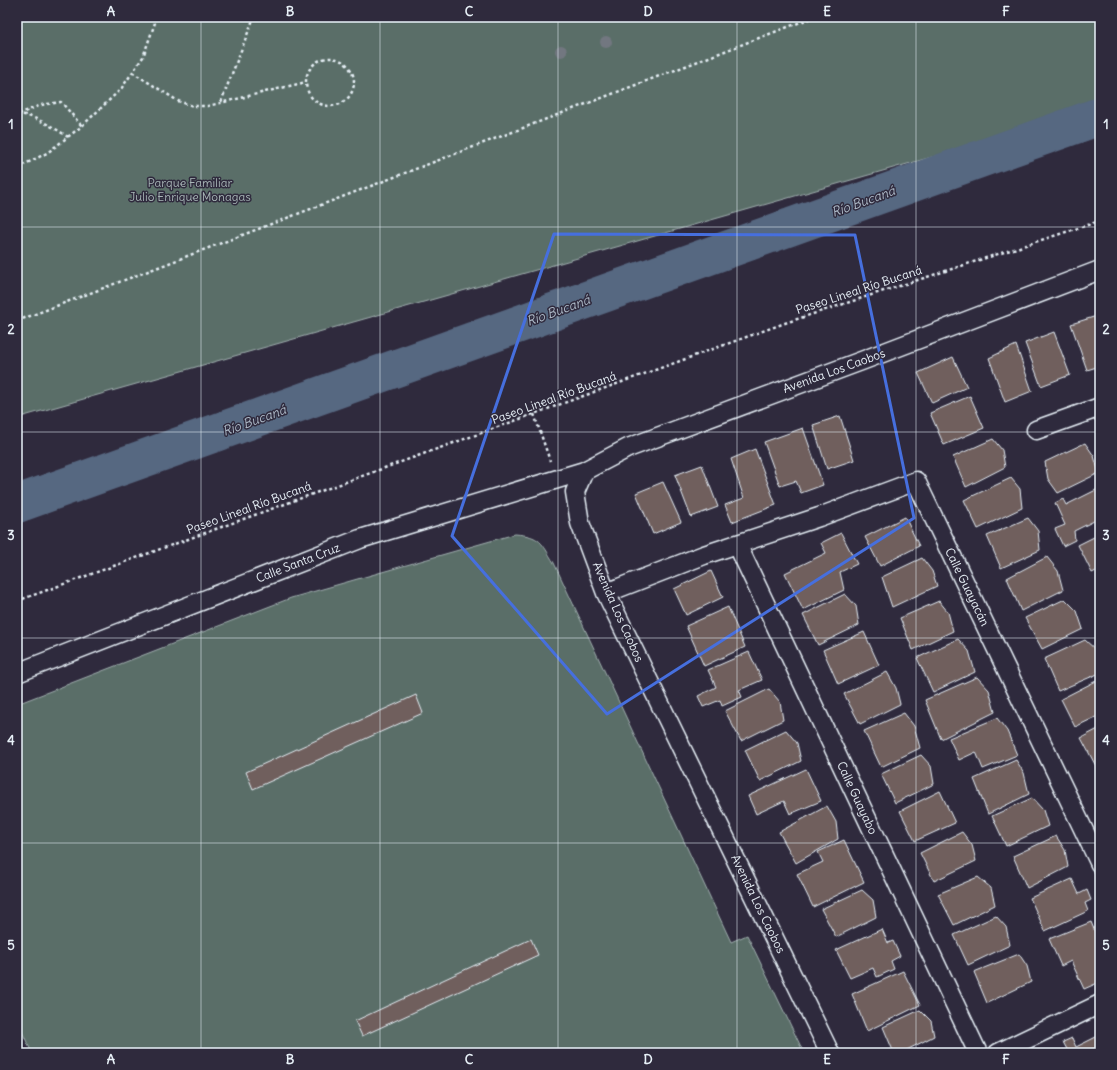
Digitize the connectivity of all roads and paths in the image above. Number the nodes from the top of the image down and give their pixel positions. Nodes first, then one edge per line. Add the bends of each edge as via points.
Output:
1 (157, 17) edge
2 (254, 17) edge
3 (814, 17) edge
4 (132, 72) junction
5 (306, 82) junction
6 (221, 103) junction
7 (18, 114) edge
8 (82, 126) junction
9 (68, 137) junction
10 (17, 168) edge
11 (1100, 221) edge
12 (1100, 270) edge
13 (17, 322) edge
14 (1100, 407) edge
15 (534, 414) junction
16 (1036, 430) dead end
17 (584, 471) junction
18 (556, 480) junction
19 (737, 544) junction
20 (606, 592) junction
21 (17, 601) edge
22 (17, 673) edge
23 (1100, 864) edge
24 (1100, 1004) edge
25 (830, 1053) edge
26 (978, 1053) edge
27 (998, 1053) edge

1 - 4 path via 143,57
2 - 6 path
3 - 13 path
4 - 6 path via 178,101 193,106
4 - 8 path via 121,89
5 - 5 path via 311,96 323,105 339,105 354,88 353,73 342,61 334,58 322,60 312,66
5 - 6 path
7 - 8 path via 40,105 61,102
7 - 9 path via 30,116
8 - 9 path
9 - 10 path via 47,153
11 - 15 path, Paseo Lineal Río Bucaná via 785,323
12 - 17 street, Avenida Los Caobos via 628,448
14 - 16 street
15 - 18 path
15 - 21 path, Paseo Lineal Río Bucaná
17 - 18 street, Calle Santa Cruz
17 - 20 street, Avenida Los Caobos via 575,492 580,523
18 - 22 street, Calle Santa Cruz via 360,539
19 - 20 street
19 - 23 street, Calle Guayacán via 916,481
19 - 26 street, Calle Guayabo
20 - 25 street, Avenida Los Caobos
24 - 27 street

